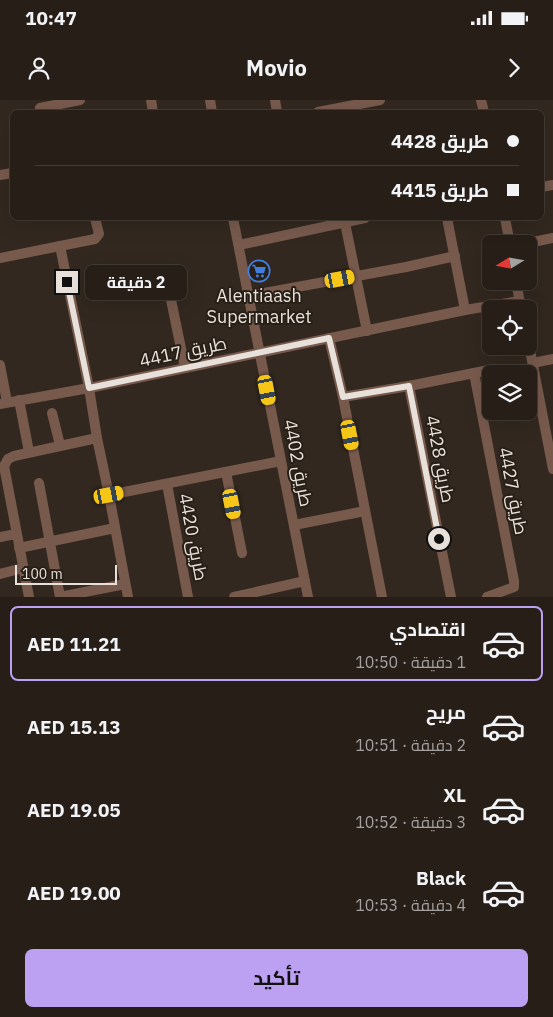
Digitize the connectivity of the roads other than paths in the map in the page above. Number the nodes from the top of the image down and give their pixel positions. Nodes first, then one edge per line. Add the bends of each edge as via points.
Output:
1 (80, 100) edge
2 (376, 101) edge
3 (40, 107) edge
4 (329, 110) edge
5 (96, 220) edge
6 (233, 220) edge
7 (345, 220) edge
8 (447, 220) edge
9 (505, 220) edge
10 (508, 235) edge
11 (553, 238) edge
12 (538, 241) edge
13 (239, 245) junction
14 (60, 246) junction
15 (455, 256) junction
16 (0, 258) edge
17 (356, 276) junction
18 (169, 290) dead end
19 (248, 296) junction
20 (482, 308) edge
21 (465, 310) junction
22 (367, 331) junction
23 (329, 338) junction
24 (260, 353) junction
25 (531, 355) edge
26 (553, 359) edge
27 (533, 363) joint
28 (0, 365) edge
29 (184, 368) junction
30 (482, 371) edge
31 (474, 373) junction
32 (409, 386) junction
33 (89, 388) junction
34 (343, 397) junction
35 (19, 400) junction
36 (480, 400) joint
37 (4, 403) edge
38 (537, 407) edge
39 (52, 413) dead end
40 (97, 438) junction
41 (60, 446) junction
42 (29, 452) junction
43 (281, 461) junction
44 (1, 463) edge
45 (553, 469) edge
46 (226, 472) junction
47 (39, 483) dead end
48 (167, 484) junction
49 (109, 495) junction
50 (4, 497) edge
51 (365, 511) junction
52 (294, 525) junction
53 (115, 528) junction
54 (16, 534) junction
55 (0, 537) edge
56 (49, 542) junction
57 (19, 548) junction
58 (242, 552) dead end
59 (23, 568) junction
60 (0, 574) edge
61 (305, 581) junction
62 (125, 584) junction
63 (245, 596) edge
64 (29, 597) edge
65 (64, 597) edge
66 (128, 597) edge
67 (188, 597) edge
68 (234, 597) edge
69 (308, 597) edge
70 (382, 597) edge
71 (451, 597) edge
72 (487, 597) edge

1 - 3 street
2 - 4 street
5 - 14 street via 97,238
6 - 13 street, طريق 4402
7 - 13 street
7 - 17 street
8 - 15 street
9 - 10 street
11 - 12 street
13 - 19 street, طريق 4402
14 - 16 street
14 - 33 street
15 - 17 street
15 - 21 street
17 - 19 street
17 - 22 street
18 - 29 street
19 - 24 street, طريق 4402
20 - 21 street, طريق 4417
21 - 22 street, طريق 4417
22 - 23 street, طريق 4417
23 - 24 street, طريق 4417
23 - 34 street
24 - 29 street, طريق 4417
24 - 43 street, طريق 4402
25 - 27 street
26 - 27 street
28 - 37 street
29 - 33 street, طريق 4417
30 - 31 street
31 - 32 street
31 - 36 street, طريق 4427
32 - 34 street
32 - 71 street, طريق 4428
33 - 35 street, طريق 4417
33 - 40 street
34 - 51 street
35 - 37 street, طريق 4417
35 - 42 street
36 - 72 street, طريق 4427 via 514,581 514,587
38 - 45 street
39 - 41 street
40 - 41 street
40 - 49 street
41 - 42 street
42 - 44 street
43 - 46 street
43 - 52 street, طريق 4402
44 - 50 street
46 - 48 street
46 - 58 street
47 - 56 street
48 - 49 street
48 - 67 street, طريق 4420
49 - 53 street
50 - 54 street
51 - 52 street
51 - 70 street
52 - 61 street, طريق 4402
53 - 56 street
53 - 62 street
54 - 55 street
54 - 57 street
56 - 57 street
56 - 65 street
57 - 59 street
59 - 60 street
59 - 64 street
61 - 63 street
61 - 69 street, طريق 4402
62 - 65 street
62 - 66 street
63 - 68 street

